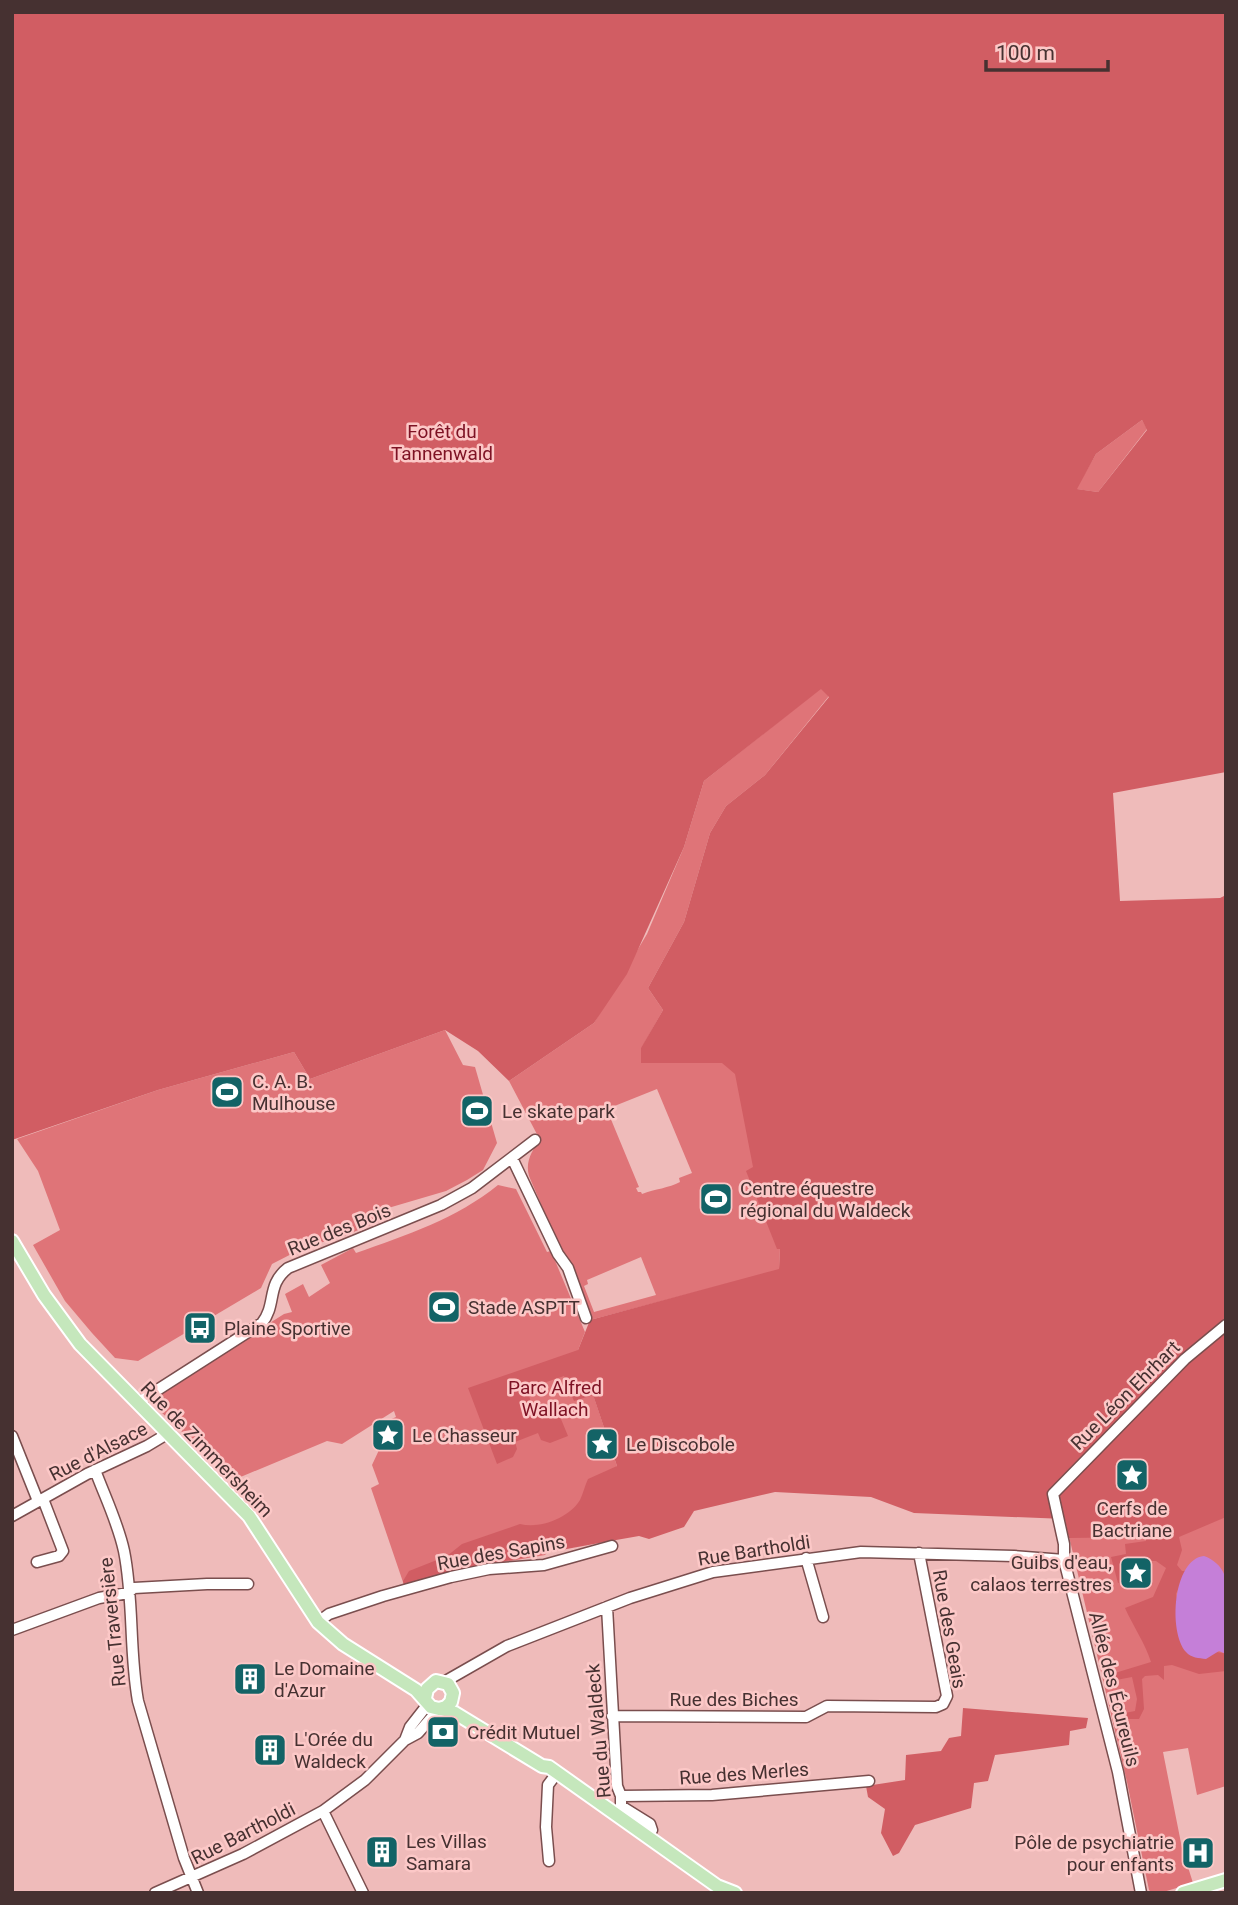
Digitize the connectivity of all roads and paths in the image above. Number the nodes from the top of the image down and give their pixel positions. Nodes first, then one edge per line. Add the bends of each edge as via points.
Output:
1 (535, 1140) dead end
2 (512, 1158) junction
3 (12, 1241) edge
4 (586, 1318) dead end
5 (1226, 1325) edge
6 (137, 1403) junction
7 (167, 1434) junction
8 (12, 1436) edge
9 (95, 1470) junction
10 (1053, 1494) joint
11 (41, 1500) junction
12 (12, 1516) edge
13 (612, 1546) dead end
14 (919, 1553) junction
15 (806, 1558) junction
16 (1064, 1560) junction
17 (37, 1562) dead end
18 (248, 1584) dead end
19 (128, 1593) junction
20 (607, 1607) junction
21 (823, 1618) dead end
22 (318, 1622) junction
23 (12, 1630) edge
24 (450, 1692) junction
25 (433, 1701) junction
26 (852, 1706) joint
27 (612, 1716) junction
28 (553, 1770) junction
29 (869, 1780) dead end
30 (621, 1796) junction
31 (323, 1811) junction
32 (649, 1836) junction
33 (549, 1861) dead end
34 (191, 1878) junction
35 (1226, 1880) edge
36 (732, 1891) edge
37 (155, 1893) edge
38 (198, 1893) edge
39 (363, 1893) edge
40 (1141, 1893) edge
41 (1183, 1893) edge

1 - 2 street, Rue des Bois
2 - 4 street via 568,1268
2 - 6 street, Rue des Bois via 441,1205 288,1268 273,1284 270,1307 261,1323
3 - 6 main road, Rue de Zimmersheim via 64,1324
5 - 10 street, Rue Léon Ehrhart via 1185,1359
6 - 7 main road, Rue de Zimmersheim
7 - 9 street, Rue d'Alsace
7 - 22 main road, Rue de Zimmersheim via 249,1516
8 - 11 street
9 - 11 street, Rue d'Alsace
9 - 19 street, Rue Traversière via 116,1521
10 - 16 street, Allée des Écureuils
11 - 12 street, Rue d'Alsace
11 - 17 street, Rue d'Alsace via 63,1551
13 - 22 street, Rue des Sapins via 544,1565 451,1577 383,1595
14 - 15 street, Rue Bartholdi via 861,1552
14 - 16 street, Rue Bartholdi
14 - 26 street, Rue des Geais via 947,1696 936,1707
15 - 20 street, Rue Bartholdi via 713,1572
15 - 21 street
16 - 40 street, Allée des Écureuils via 1118,1772
18 - 19 street via 134,1588
19 - 23 street via 99,1598
19 - 34 street, Rue Traversière via 138,1701
20 - 24 street, Rue Bartholdi via 507,1646 467,1669
20 - 27 street, Rue du Waldeck
22 - 25 main road, Rue de Zimmersheim via 343,1644
24 - 25 main road via 449,1705
24 - 25 main road via 436,1681
24 - 28 main road, Rue de Zimmersheim via 465,1711 545,1760
25 - 28 main road, Rue de Zimmersheim
25 - 31 street, Rue Bartholdi via 410,1727 405,1740 365,1780
26 - 27 street, Rue des Biches via 827,1706 806,1717
27 - 30 street, Rue du Waldeck
28 - 32 main road, Rue de Zimmersheim
28 - 33 street via 546,1827
29 - 30 street, Rue des Merles via 712,1796
30 - 32 street, Rue du Waldeck via 621,1806 650,1825
31 - 34 street, Rue Bartholdi
31 - 39 street
32 - 36 main road, Rue de Zimmersheim via 717,1886
34 - 37 street, Rue Bartholdi
34 - 38 street, Rue Traversière
35 - 41 main road

